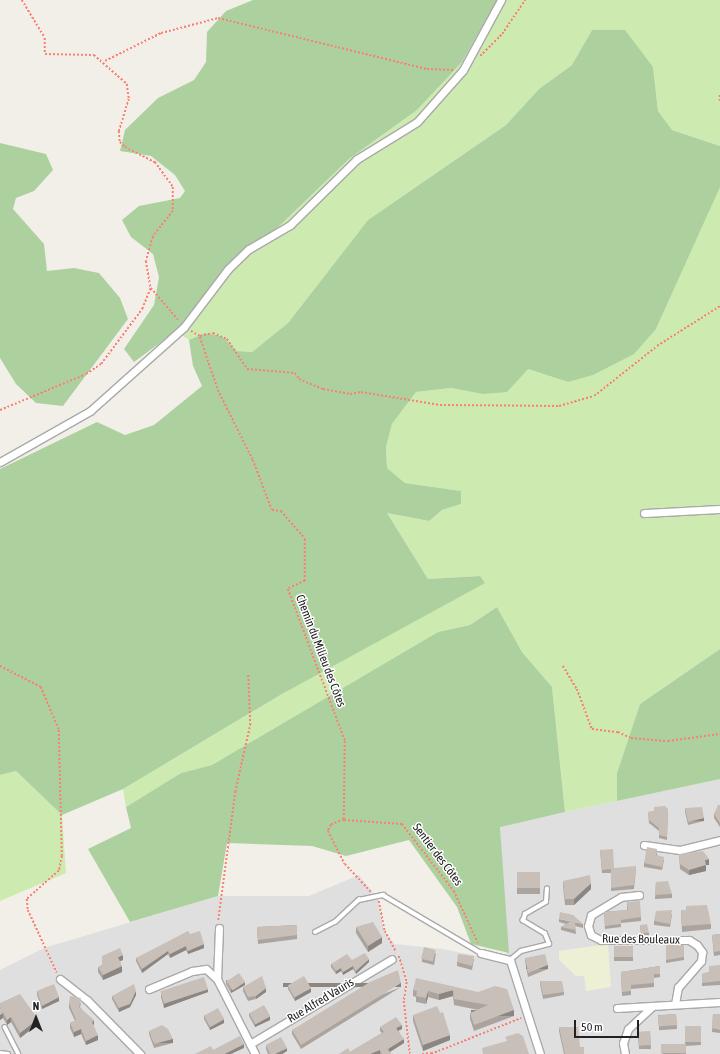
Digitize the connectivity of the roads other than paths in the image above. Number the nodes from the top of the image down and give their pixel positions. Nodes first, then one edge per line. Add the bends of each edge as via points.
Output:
1 (501, 0) edge
2 (0, 462) edge
3 (720, 509) edge
4 (644, 513) dead end
5 (720, 840) edge
6 (644, 844) dead end
7 (547, 889) dead end
8 (639, 895) dead end
9 (219, 928) road end
10 (315, 932) dead end
11 (482, 952) joint
12 (392, 959) dead end
13 (510, 960) junction
14 (60, 979) road end
15 (217, 979) junction
16 (149, 989) dead end
17 (720, 1002) edge
18 (675, 1004) junction
19 (654, 1006) junction
20 (617, 1008) dead end
21 (5, 1027) dead end
22 (250, 1044) junction
23 (0, 1053) edge
24 (8, 1054) edge
25 (19, 1054) edge
26 (140, 1054) edge
27 (256, 1054) edge
28 (540, 1054) edge
29 (625, 1054) edge

1 - 2 street via 463,70 417,122 357,160 290,225 249,249 228,269 184,326 90,411
3 - 4 street
5 - 6 street via 680,850
7 - 13 lane via 546,902 525,914 523,920 545,934 549,944 521,951
8 - 18 street, Rue des Bouleaux via 621,897 591,916 588,926 591,935 601,940 689,940 697,945 702,952 701,961 678,987
9 - 15 street
10 - 11 lane via 335,922 358,900 374,896 388,897
11 - 13 street
12 - 22 street, Rue Alfred Vauris
13 - 28 street
14 - 26 street via 87,1000
15 - 16 street via 206,969 192,971
15 - 22 street
17 - 18 street
18 - 19 street
19 - 20 street
19 - 29 street via 628,1028 623,1043
21 - 25 lane
22 - 27 street
23 - 24 lane

